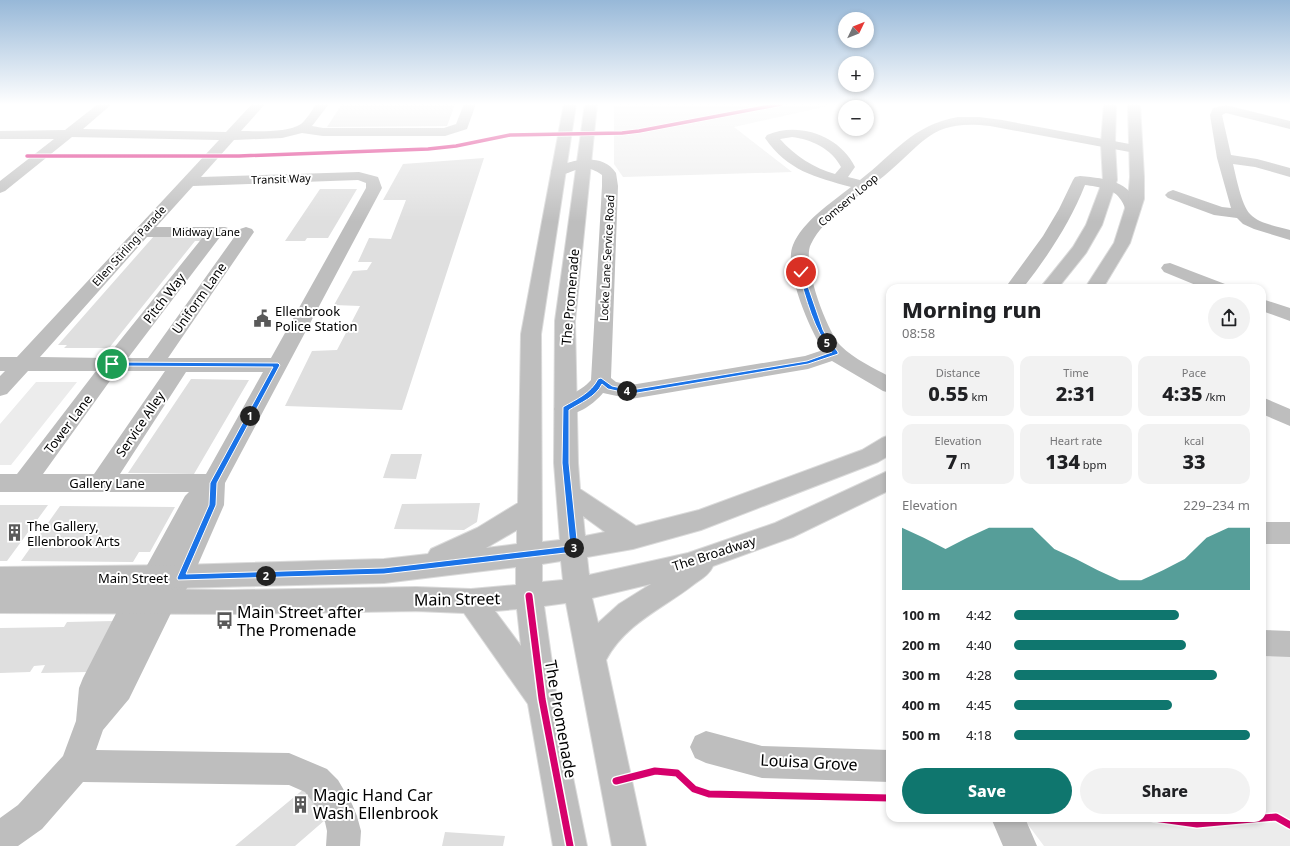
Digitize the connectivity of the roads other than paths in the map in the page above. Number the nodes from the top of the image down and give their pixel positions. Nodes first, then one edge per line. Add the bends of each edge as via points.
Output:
1 (48, 143) edge
2 (51, 143) edge
3 (222, 143) edge
4 (563, 143) edge
5 (586, 143) edge
6 (775, 143) edge
7 (825, 143) edge
8 (911, 143) edge
9 (1135, 143) edge
10 (1221, 143) edge
11 (1108, 144) joint
12 (1135, 149) junction
13 (1224, 158) junction
14 (583, 163) junction
15 (558, 171) junction
16 (1290, 173) edge
17 (0, 177) edge
18 (839, 179) junction
19 (1109, 179) junction
20 (188, 182) junction
21 (863, 186) junction
22 (0, 188) edge
23 (1173, 195) dead end
24 (1133, 209) junction
25 (1242, 214) junction
26 (143, 232) junction
27 (215, 232) junction
28 (246, 232) joint
29 (1290, 235) edge
30 (1170, 268) dead end
31 (1017, 284) edge
32 (1053, 284) edge
33 (1096, 284) edge
34 (1209, 284) edge
35 (1266, 306) edge
36 (1290, 315) edge
37 (836, 352) junction
38 (0, 364) edge
39 (22, 364) junction
40 (112, 364) junction
41 (153, 365) junction
42 (180, 365) junction
43 (278, 365) junction
44 (886, 383) edge
45 (595, 388) junction
46 (0, 389) edge
47 (1266, 407) edge
48 (565, 409) junction
49 (1290, 418) edge
50 (886, 446) edge
51 (886, 481) edge
52 (0, 483) edge
53 (24, 483) junction
54 (101, 483) junction
55 (213, 483) junction
56 (568, 493) junction
57 (530, 508) junction
58 (1266, 533) edge
59 (1290, 533) edge
60 (633, 538) junction
61 (574, 549) junction
62 (529, 555) junction
63 (713, 555) junction
64 (415, 568) junction
65 (180, 578) junction
66 (0, 579) edge
67 (577, 590) junction
68 (151, 593) junction
69 (529, 596) junction
70 (0, 601) edge
71 (471, 601) junction
72 (1266, 643) edge
73 (1290, 644) edge
74 (592, 660) junction
75 (542, 699) junction
76 (706, 746) dead end
77 (75, 766) junction
78 (886, 766) edge
79 (1010, 822) edge
80 (0, 838) edge
81 (344, 846) edge
82 (570, 846) edge
83 (629, 846) edge
84 (1020, 846) edge

1 - 17 street
2 - 22 street
3 - 20 street, Ellen Stirling Parade
4 - 15 street, The Promenade
5 - 14 street, The Promenade
6 - 18 street via 806,168
7 - 18 street via 846,160 848,167
8 - 21 street, Comserv Loop
9 - 12 street
10 - 13 street
11 - 12 street, Comserv Loop
11 - 19 street
12 - 24 street via 1137,177
13 - 16 street via 1257,163
13 - 25 street via 1237,205
14 - 15 street, Locke Lane Service Road
14 - 45 street, Locke Lane Service Road via 602,166 609,173 610,186
14 - 48 street, The Promenade via 565,322
15 - 57 street, The Promenade via 531,334
18 - 21 street
19 - 24 street via 1130,198
19 - 31 street via 1080,180 1044,249
19 - 32 street via 1094,225 1080,249
20 - 26 street, Ellen Stirling Parade
20 - 43 street, Transit Way via 359,176 373,180 374,188
21 - 37 street, Comserv Loop via 813,229 798,254 801,272 820,330
23 - 25 street via 1220,212
24 - 33 street via 1122,243
25 - 29 street via 1254,222
26 - 27 street, Midway Lane
26 - 39 street, Ellen Stirling Parade
27 - 28 street, Midway Lane
27 - 40 street, Pitch Way
28 - 41 street, Uniform Lane
30 - 34 street
35 - 36 street
37 - 44 street, Comserv Loop
37 - 45 street via 808,362 631,392
38 - 39 street
39 - 40 street
39 - 46 street, Ellen Stirling Parade
40 - 41 street
40 - 53 street, Tower Lane
41 - 42 street
42 - 43 street
42 - 54 street, Service Alley
43 - 55 street
45 - 48 street
47 - 49 street
48 - 56 street, The Promenade
50 - 60 street via 870,456 701,520
51 - 63 street, The Broadway via 784,530
52 - 53 street, Gallery Lane
53 - 54 street, Gallery Lane
54 - 55 street, Gallery Lane
55 - 65 street via 212,505
55 - 68 street via 194,503
56 - 60 street
56 - 61 street, The Promenade
57 - 62 street, The Promenade
57 - 64 street via 473,543
58 - 59 street
60 - 61 street
61 - 62 street
61 - 67 street, The Promenade
62 - 64 street, Main Street
62 - 69 street, The Promenade
63 - 67 street, The Broadway via 688,564
63 - 74 street via 614,625 602,639
64 - 65 street, Main Street
65 - 68 street
66 - 68 street, Main Street
67 - 69 street, The Broadway
67 - 74 street, The Promenade
68 - 70 street, Main Street
68 - 71 street, Main Street via 234,602 416,599
68 - 77 street via 118,689 91,721
69 - 71 street, Main Street
69 - 75 street, The Promenade
71 - 75 street
72 - 73 street
74 - 83 street, The Promenade
75 - 82 street, The Promenade
76 - 78 street, Louisa Grove via 762,762
77 - 80 street via 30,817
77 - 81 street via 289,769 316,780 326,792 340,816
79 - 84 street

